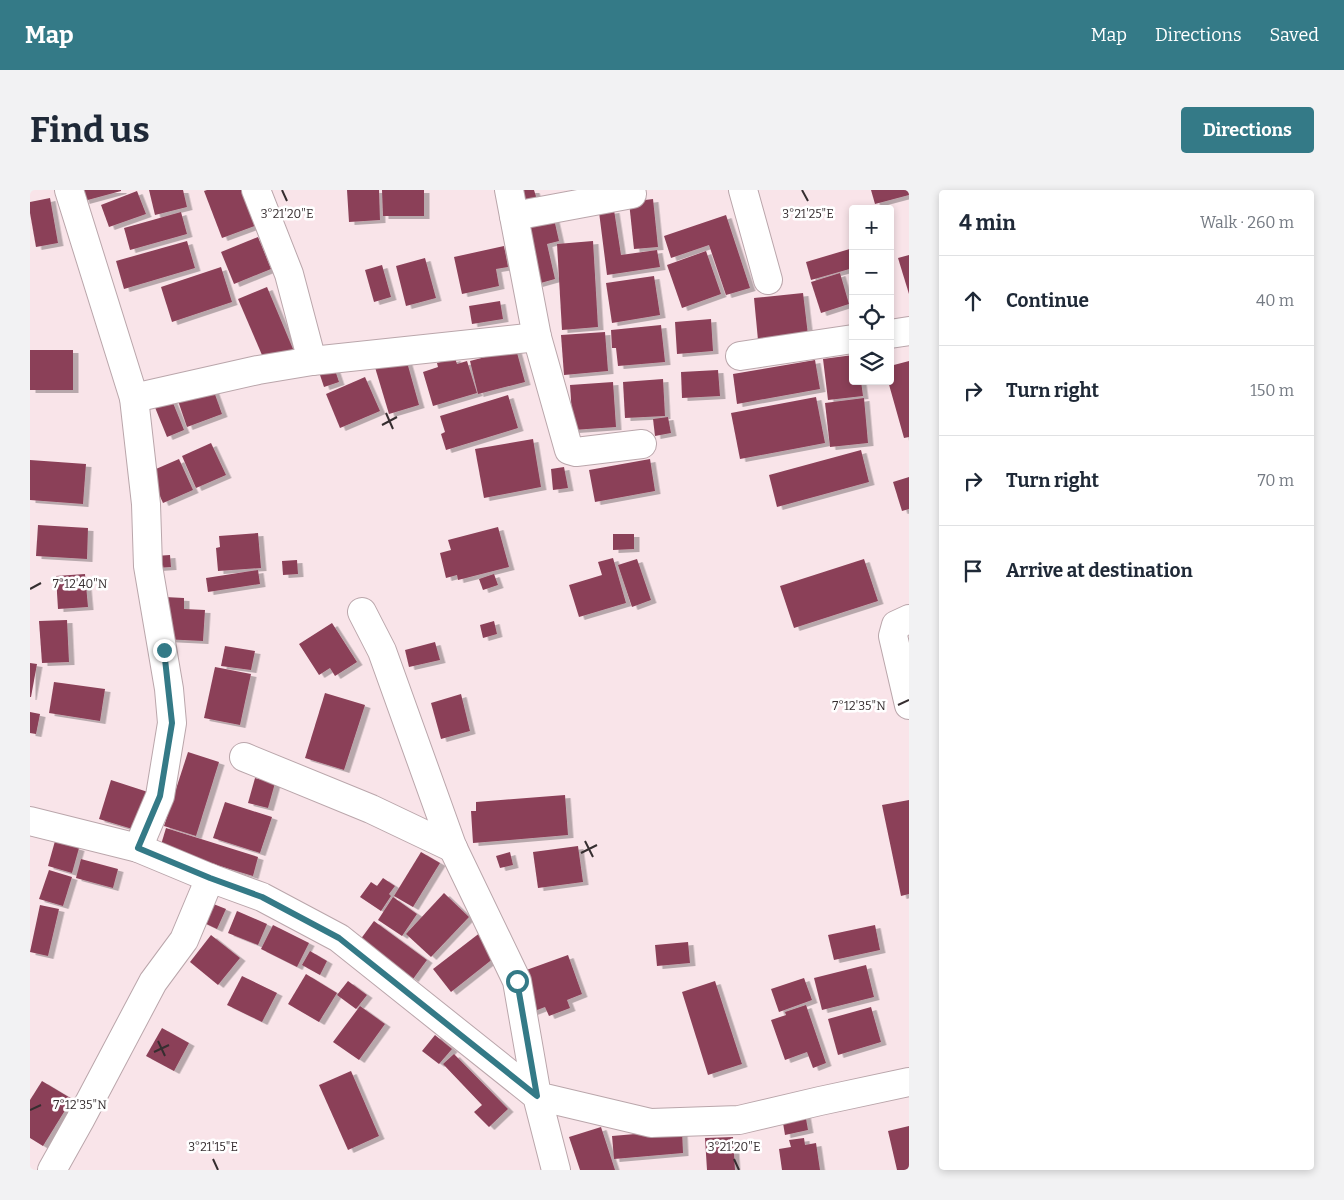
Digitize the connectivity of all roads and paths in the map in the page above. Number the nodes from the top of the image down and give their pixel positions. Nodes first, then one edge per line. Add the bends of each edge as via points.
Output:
1 (69, 190) edge
2 (256, 190) edge
3 (743, 190) edge
4 (632, 194) dead end
5 (512, 203) edge
6 (768, 280) dead end
7 (909, 331) edge
8 (894, 333) edge
9 (537, 337) junction
10 (849, 340) edge
11 (740, 356) dead end
12 (312, 361) junction
13 (134, 398) junction
14 (642, 444) dead end
15 (362, 612) dead end
16 (909, 619) edge
17 (909, 705) edge
18 (244, 756) dead end
19 (30, 821) edge
20 (138, 848) junction
21 (452, 848) junction
22 (210, 878) junction
23 (909, 1082) edge
24 (537, 1096) junction
25 (52, 1170) edge
26 (556, 1170) edge

1 - 13 street
2 - 12 street via 289,274
3 - 6 street
4 - 5 street
5 - 9 street
7 - 8 street
9 - 12 street
9 - 14 street via 569,450 576,452
10 - 11 street
12 - 13 street
13 - 20 street via 146,504 148,566 164,650 172,723 160,796
15 - 21 street via 382,651
16 - 17 street via 896,625 893,636
18 - 21 street via 372,809
19 - 20 street
20 - 22 street
21 - 24 street via 517,981
22 - 24 street via 262,897 339,938
22 - 25 street via 184,940 153,982
23 - 24 street via 739,1120 651,1123
24 - 26 street

